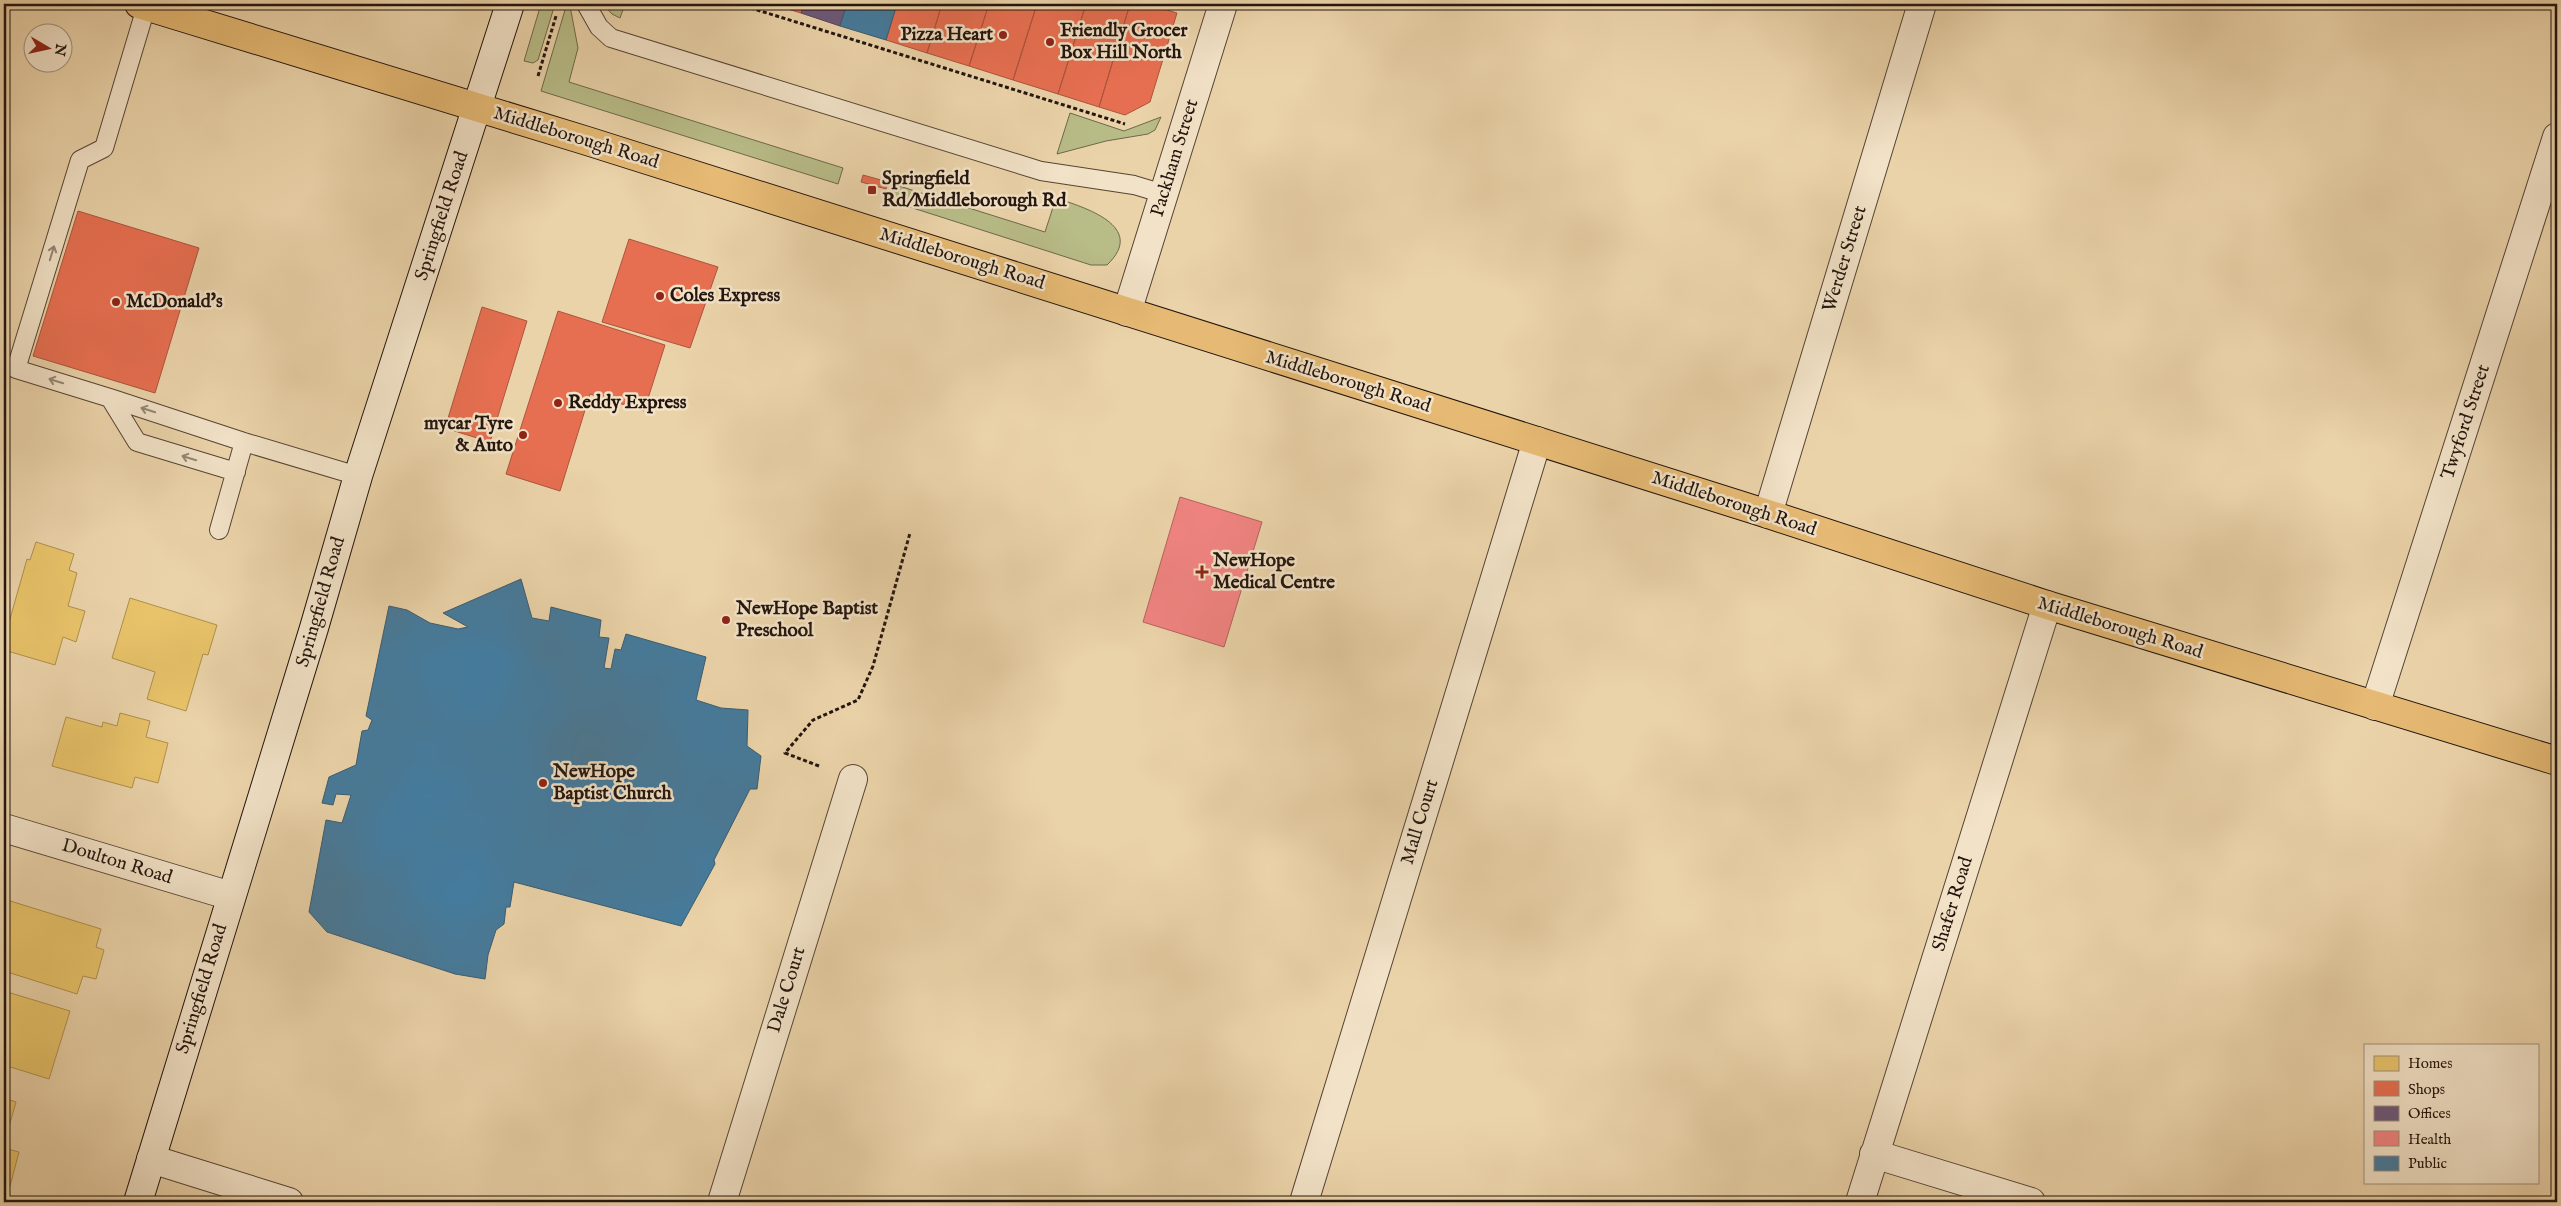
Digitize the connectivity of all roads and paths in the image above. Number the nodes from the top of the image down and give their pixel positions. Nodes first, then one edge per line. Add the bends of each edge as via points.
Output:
1 (144, 4) edge
2 (510, 4) edge
3 (586, 4) edge
4 (738, 4) edge
5 (1223, 4) edge
6 (1922, 4) edge
7 (558, 13) dead end
8 (538, 76) dead end
9 (478, 107) junction
10 (1125, 124) dead end
11 (2557, 137) edge
12 (1164, 194) junction
13 (1127, 312) junction
14 (110, 398) junction
15 (1537, 441) junction
16 (244, 442) junction
17 (236, 472) junction
18 (358, 476) junction
19 (1768, 514) junction
20 (219, 530) dead end
21 (910, 533) dead end
22 (2047, 606) junction
23 (2376, 706) junction
24 (2557, 761) edge
25 (853, 779) joint
26 (4, 828) edge
27 (230, 896) junction
28 (1874, 1154) junction
29 (151, 1159) junction
30 (138, 1202) edge
31 (289, 1202) edge
32 (722, 1202) edge
33 (1304, 1202) edge
34 (1860, 1202) edge
35 (2031, 1202) edge

1 - 9 main road, Middleborough Road
14 -> 1 lane via 16,369 80,160 104,148
2 - 9 street, Springfield Road
3 - 12 lane via 599,27 611,38 1040,171 1134,185
4 - 10 path
5 - 12 street, Packham Street
6 - 19 street, Werder Street
7 - 8 path
9 - 13 main road, Middleborough Road
9 - 18 street, Springfield Road
11 - 23 street, Twyford Street
12 - 13 street, Packham Street
13 - 15 main road, Middleborough Road
16 -> 14 lane
17 -> 14 lane via 137,442
15 - 19 main road, Middleborough Road
15 - 33 street, Mall Court
16 - 17 lane
16 - 18 lane
17 - 20 lane
18 - 27 street, Springfield Road
19 - 22 main road, Middleborough Road
21 - 25 path via 873,666 858,700 813,720 785,753
22 - 23 main road, Middleborough Road
22 - 28 street, Shafer Road
23 - 24 main road, Middleborough Road
25 - 32 street, Dale Court
26 - 27 street, Doulton Road
27 - 29 street, Springfield Road
28 - 34 street, Shafer Road
28 - 35 street
29 - 30 street, Springfield Road
29 - 31 street

